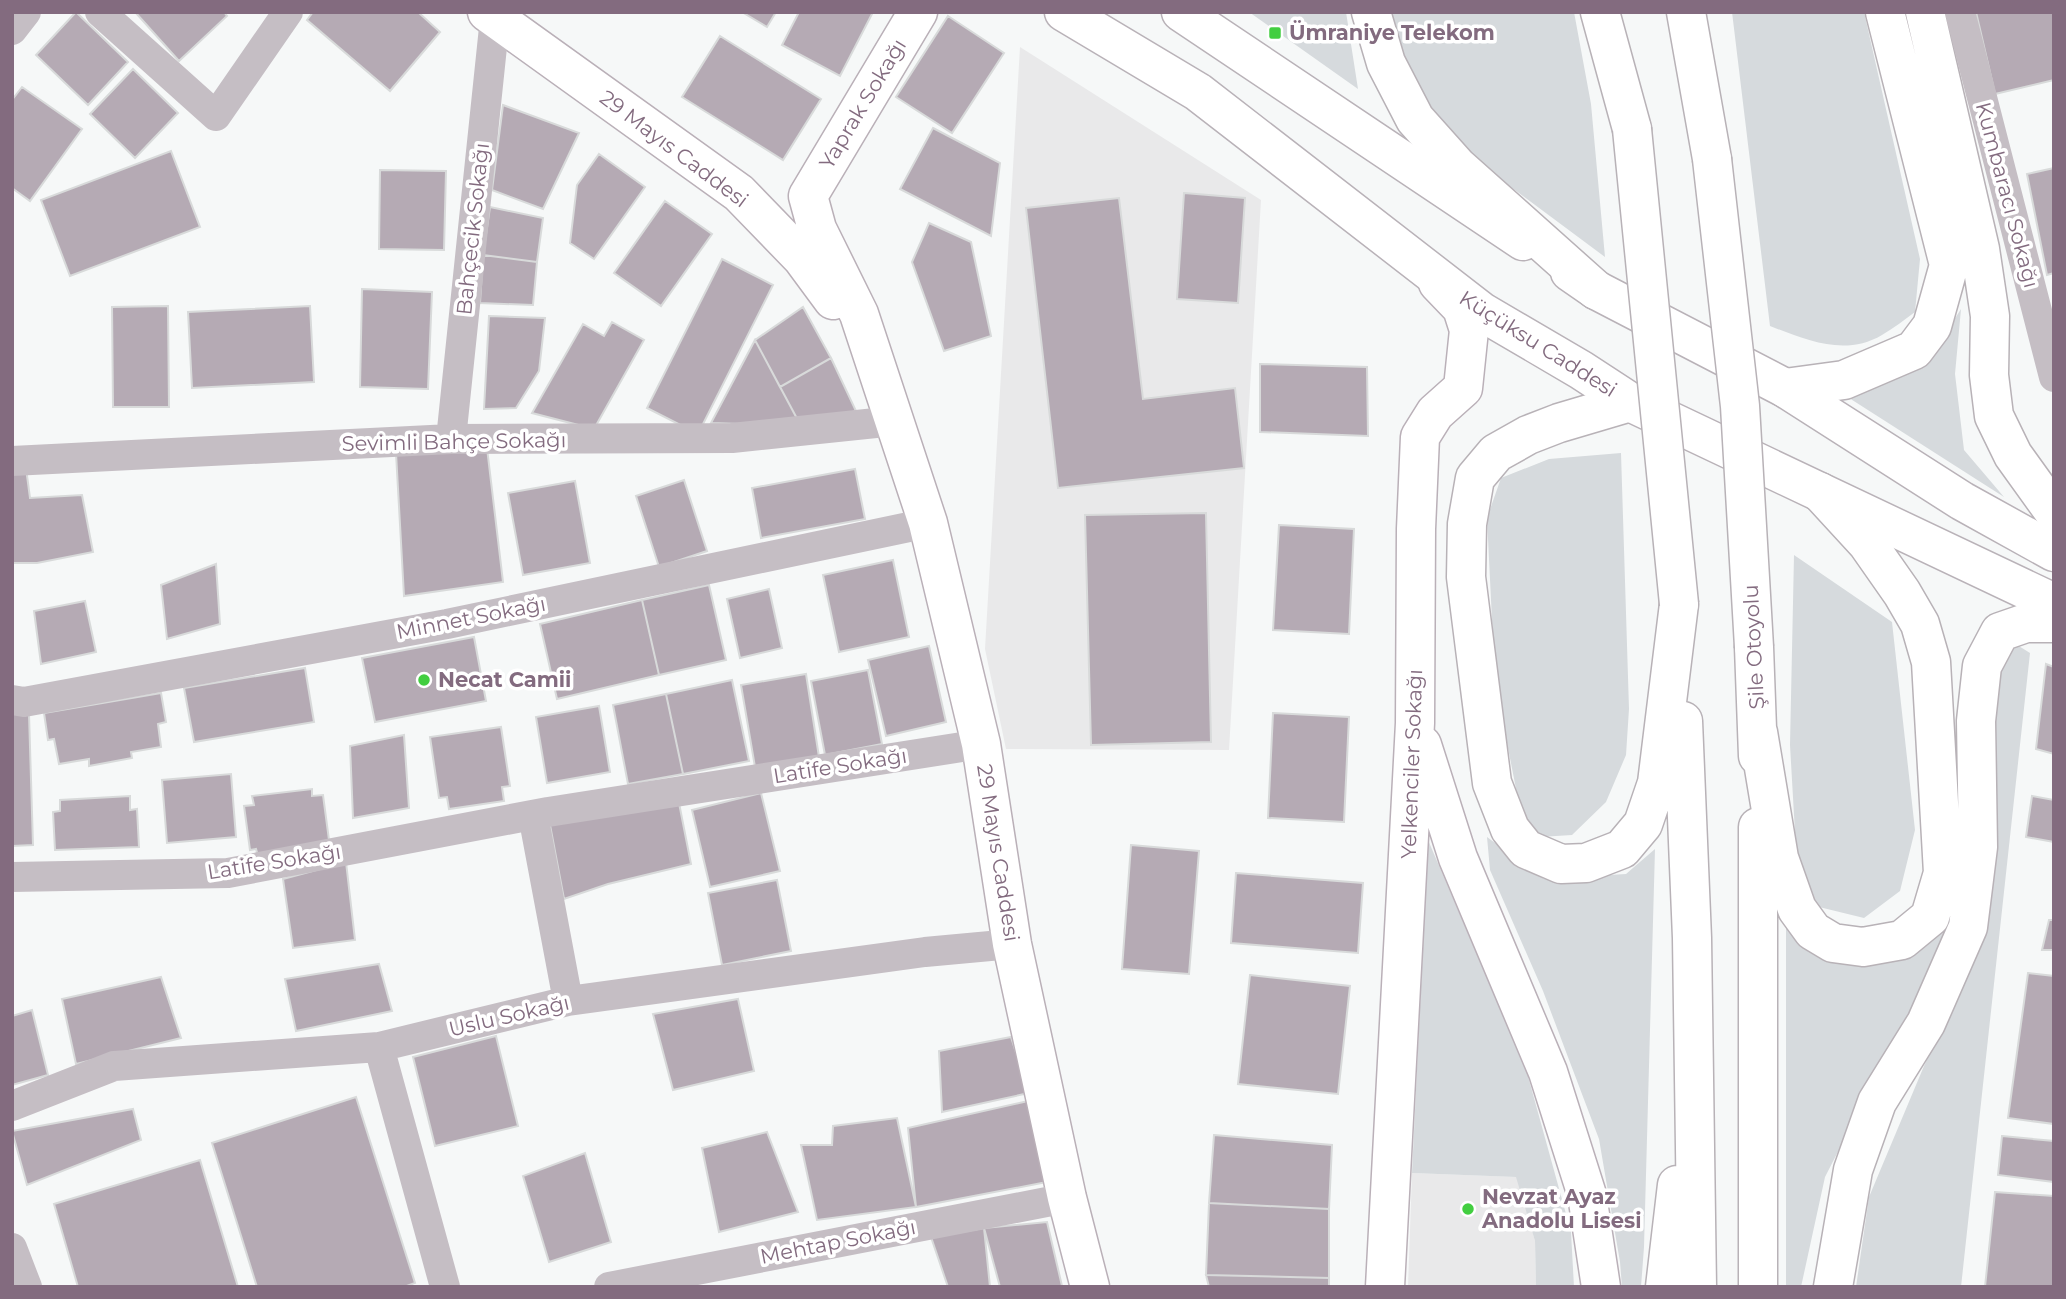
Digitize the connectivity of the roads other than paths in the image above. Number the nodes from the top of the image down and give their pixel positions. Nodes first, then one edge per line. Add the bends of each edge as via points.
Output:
1 (26, 12) edge
2 (100, 12) edge
3 (288, 12) edge
4 (918, 12) edge
5 (1065, 12) edge
6 (1181, 12) edge
7 (1371, 12) edge
8 (1600, 12) edge
9 (1616, 12) edge
10 (1686, 12) edge
11 (1708, 12) edge
12 (1885, 12) edge
13 (1925, 12) edge
14 (1960, 12) edge
15 (491, 15) edge
16 (12, 30) edge
17 (1632, 130) junction
18 (1712, 159) junction
19 (738, 193) junction
20 (808, 196) junction
21 (1427, 271) junction
22 (1596, 290) junction
23 (2054, 377) edge
24 (1785, 388) junction
25 (1630, 402) junction
26 (895, 421) junction
27 (451, 439) junction
28 (12, 461) edge
29 (1820, 492) junction
30 (2054, 512) edge
31 (928, 523) junction
32 (2054, 552) edge
33 (2054, 603) edge
34 (1679, 604) junction
35 (2054, 623) edge
36 (12, 700) edge
37 (1415, 723) junction
38 (1758, 732) junction
39 (981, 744) junction
40 (533, 815) junction
41 (12, 877) edge
42 (1692, 938) junction
43 (1012, 944) junction
44 (568, 1001) junction
45 (379, 1047) junction
46 (12, 1106) edge
47 (1067, 1198) junction
48 (12, 1248) edge
49 (27, 1287) edge
50 (445, 1287) edge
51 (609, 1287) edge
52 (1090, 1287) edge
53 (1385, 1287) edge
54 (1601, 1287) edge
55 (1665, 1287) edge
56 (1697, 1287) edge
57 (1758, 1287) edge
58 (1833, 1287) edge

1 - 16 street
2 - 3 street via 216,116
4 - 20 main road, Yaprak Sokağı
5 - 21 main road, Küçüksu Caddesi via 1198,92
6 - 22 main road
7 - 22 main road via 1386,62 1415,119 1457,166
8 - 17 main road
9 - 17 main road
10 - 18 main road, Şile Otoyolu
11 - 18 main road
12 - 24 main road via 1950,265 1942,296 1932,326 1914,350 1844,380
13 - 30 main road via 1980,249 1990,316 1994,416 2013,454
14 - 23 street, Kumbaracı Sokağı
15 - 19 main road, 29 Mayıs Caddesi
15 - 27 street, Bahçecik Sokağı
17 - 34 main road, bridge
18 - 38 main road, Şile Otoyolu, bridge via 1740,406
19 - 20 main road via 769,205
19 - 26 main road, 29 Mayıs Caddesi via 827,289 866,353
20 - 26 main road, 29 Mayıs Caddesi via 817,229 859,314
21 - 25 main road, Küçüksu Caddesi via 1482,312
21 - 37 main road, Yelkenciler Sokağı via 1462,308 1469,330 1463,388 1435,413 1420,437
22 - 24 main road
24 - 32 main road
25 - 29 main road, Küçüksu Caddesi
25 - 34 main road via 1528,435 1496,453 1475,478 1465,577 1492,783 1510,828 1526,849 1561,864 1586,863 1622,849 1643,824 1657,783
26 - 27 street, Sevimli Bahçe Sokağı via 732,438
26 - 31 main road, 29 Mayıs Caddesi
27 - 28 street, Sevimli Bahçe Sokağı
29 - 33 main road, Küçüksu Caddesi
29 - 38 main road via 1867,543 1902,593 1920,624 1931,662 1943,873 1930,917 1902,940 1863,947 1833,943 1813,931 1797,909 1779,858
31 - 36 street, Minnet Sokağı via 447,624 24,702
31 - 39 main road, 29 Mayıs Caddesi
34 - 42 main road
35 - 58 main road via 2026,624 2000,632 1982,666 1976,721 1979,847 1968,927 1926,1023 1877,1102 1853,1170
37 - 53 main road, Yelkenciler Sokağı
37 - 54 main road via 1458,858 1548,1072 1587,1195
38 - 57 main road, Şile Otoyolu
39 - 40 street, Latife Sokağı
39 - 43 main road, 29 Mayıs Caddesi
40 - 41 street, Latife Sokağı via 228,873
40 - 44 street
42 - 55 main road via 1679,1166
42 - 56 main road
43 - 44 street, Uslu Sokağı
43 - 47 main road, 29 Mayıs Caddesi
44 - 45 street, Uslu Sokağı
45 - 46 street, Uslu Sokağı via 114,1066
45 - 50 street
47 - 51 street, Mehtap Sokağı
47 - 52 main road, 29 Mayıs Caddesi
48 - 49 street

